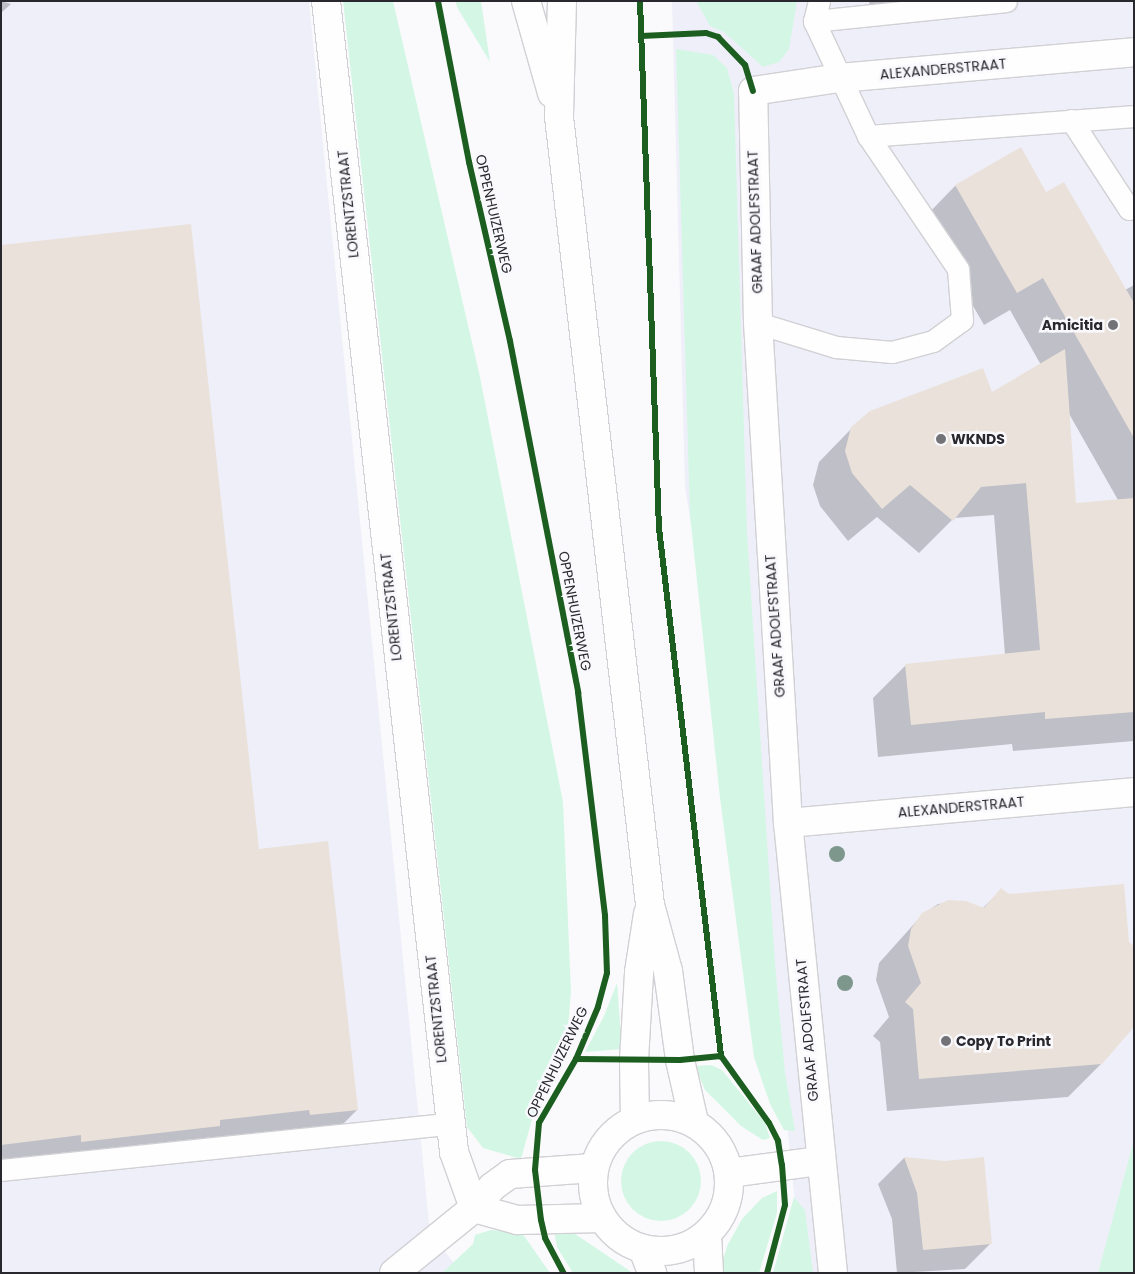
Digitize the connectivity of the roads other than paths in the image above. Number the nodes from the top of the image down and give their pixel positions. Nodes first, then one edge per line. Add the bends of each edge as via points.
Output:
1 (326, 1) edge
2 (526, 1) edge
3 (562, 1) edge
4 (1006, 1) edge
5 (816, 11) edge
6 (1134, 52) edge
7 (839, 78) junction
8 (753, 91) joint
9 (559, 116) junction
10 (1134, 116) edge
11 (1071, 120) junction
12 (868, 136) junction
13 (1134, 206) edge
14 (758, 324) junction
15 (1134, 792) edge
16 (788, 823) junction
17 (650, 905) junction
18 (635, 1119) junction
19 (694, 1122) junction
20 (448, 1124) junction
21 (820, 1161) junction
22 (594, 1168) junction
23 (1, 1170) edge
24 (729, 1173) junction
25 (474, 1208) junction
26 (602, 1218) junction
27 (707, 1234) junction
28 (648, 1261) edge
29 (394, 1273) edge
30 (710, 1273) edge
31 (833, 1273) edge

1 - 20 street, LORENTZSTRAAT
2 - 9 street
3 - 9 street
4 - 5 lane
5 - 7 lane
6 - 7 street, ALEXANDERSTRAAT
7 - 8 street, ALEXANDERSTRAAT
7 - 12 lane
8 - 14 street, GRAAF ADOLFSTRAAT
9 - 17 street
10 - 11 lane
11 - 12 lane
11 - 13 lane via 1129,209
12 - 14 lane via 958,269 962,320 934,341 892,352 836,347
14 - 16 street, GRAAF ADOLFSTRAAT
15 - 16 street, ALEXANDERSTRAAT
16 - 21 street, GRAAF ADOLFSTRAAT
17 - 18 street via 639,972 634,1060
17 - 19 street via 668,971 680,1060
18 - 19 street via 655,1114 675,1115
18 - 22 street via 616,1130 602,1147
19 - 24 street via 711,1135 723,1153
20 - 23 lane
20 - 25 street, LORENTZSTRAAT via 454,1152
21 - 24 street
21 - 31 street, GRAAF ADOLFSTRAAT
22 - 25 street via 510,1174 492,1187
22 - 26 street via 593,1194
24 - 27 street via 726,1206
25 - 26 street via 517,1220
25 - 29 street
26 - 28 street
27 - 28 street via 688,1246
27 - 30 street

